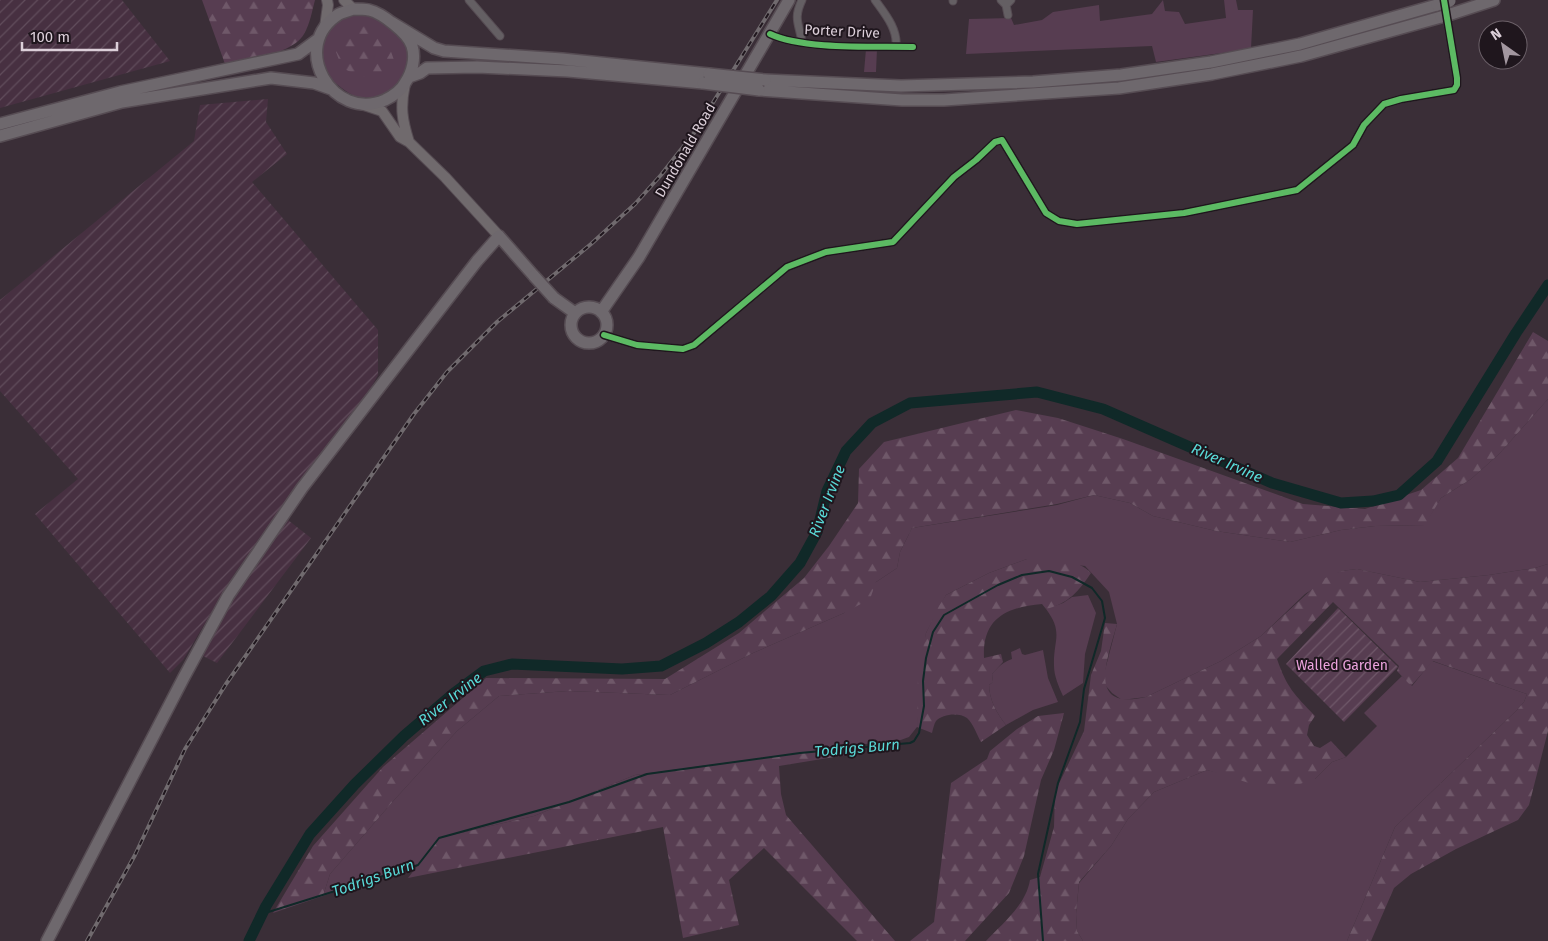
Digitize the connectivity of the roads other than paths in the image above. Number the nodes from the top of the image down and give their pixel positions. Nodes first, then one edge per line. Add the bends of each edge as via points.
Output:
1 (327, 0) edge
2 (344, 0) edge
3 (469, 0) edge
4 (790, 0) edge
5 (802, 0) edge
6 (876, 0) edge
7 (1494, 0) edge
8 (1446, 1) edge
9 (1006, 2) edge
10 (353, 9) junction
11 (1008, 15) dead end
12 (391, 22) junction
13 (325, 27) junction
14 (770, 34) junction
15 (500, 36) dead end
16 (317, 40) junction
17 (802, 42) junction
18 (896, 47) junction
19 (913, 47) dead end
20 (706, 79) junction
21 (407, 80) junction
22 (762, 85) junction
23 (331, 89) junction
24 (360, 104) junction
25 (0, 124) edge
26 (0, 136) edge
27 (409, 142) junction
28 (499, 236) junction
29 (601, 312) junction
30 (575, 313) junction
31 (604, 334) junction
32 (48, 941) edge

1 - 13 main road
2 - 10 main road
3 - 15 street
4 - 14 main road, Dundonald Road
5 - 17 street via 797,11
6 - 18 street via 893,27
7 - 22 main road via 1302,56 1119,88 902,100
8 - 22 main road via 1300,44 1122,75 1033,82 901,86
8 - 31 street via 1458,85 1454,90 1384,104 1364,125 1353,145 1297,190 1184,213 1077,224 1059,221 1046,212 1002,140 994,142 954,177 893,242 826,252 787,267 694,345 683,350 637,345
9 - 11 street
10 - 12 main road via 369,10
10 - 13 main road via 339,14
12 - 20 main road via 444,51 562,59
12 - 21 main road via 405,34 412,46 413,60
13 - 16 main road
14 - 17 street, Porter Drive
14 - 29 main road, Dundonald Road via 639,257
16 - 23 main road via 318,67
16 - 25 main road via 298,54 120,92
17 - 18 street, Porter Drive
18 - 19 street, Porter Drive
20 - 21 main road via 477,66 427,68
20 - 22 main road, bridge
21 - 24 main road via 394,95 380,102
21 - 27 main road via 401,101
23 - 24 main road via 342,98
23 - 26 main road via 314,83 271,78 122,102
24 - 27 main road via 382,111 400,138
27 - 28 main road
28 - 30 main road, bridge via 554,298
28 - 32 main road via 302,488 228,596
29 - 30 main road via 587,307
29 - 31 main road via 607,323
30 - 31 main road via 572,331 580,341 594,342

